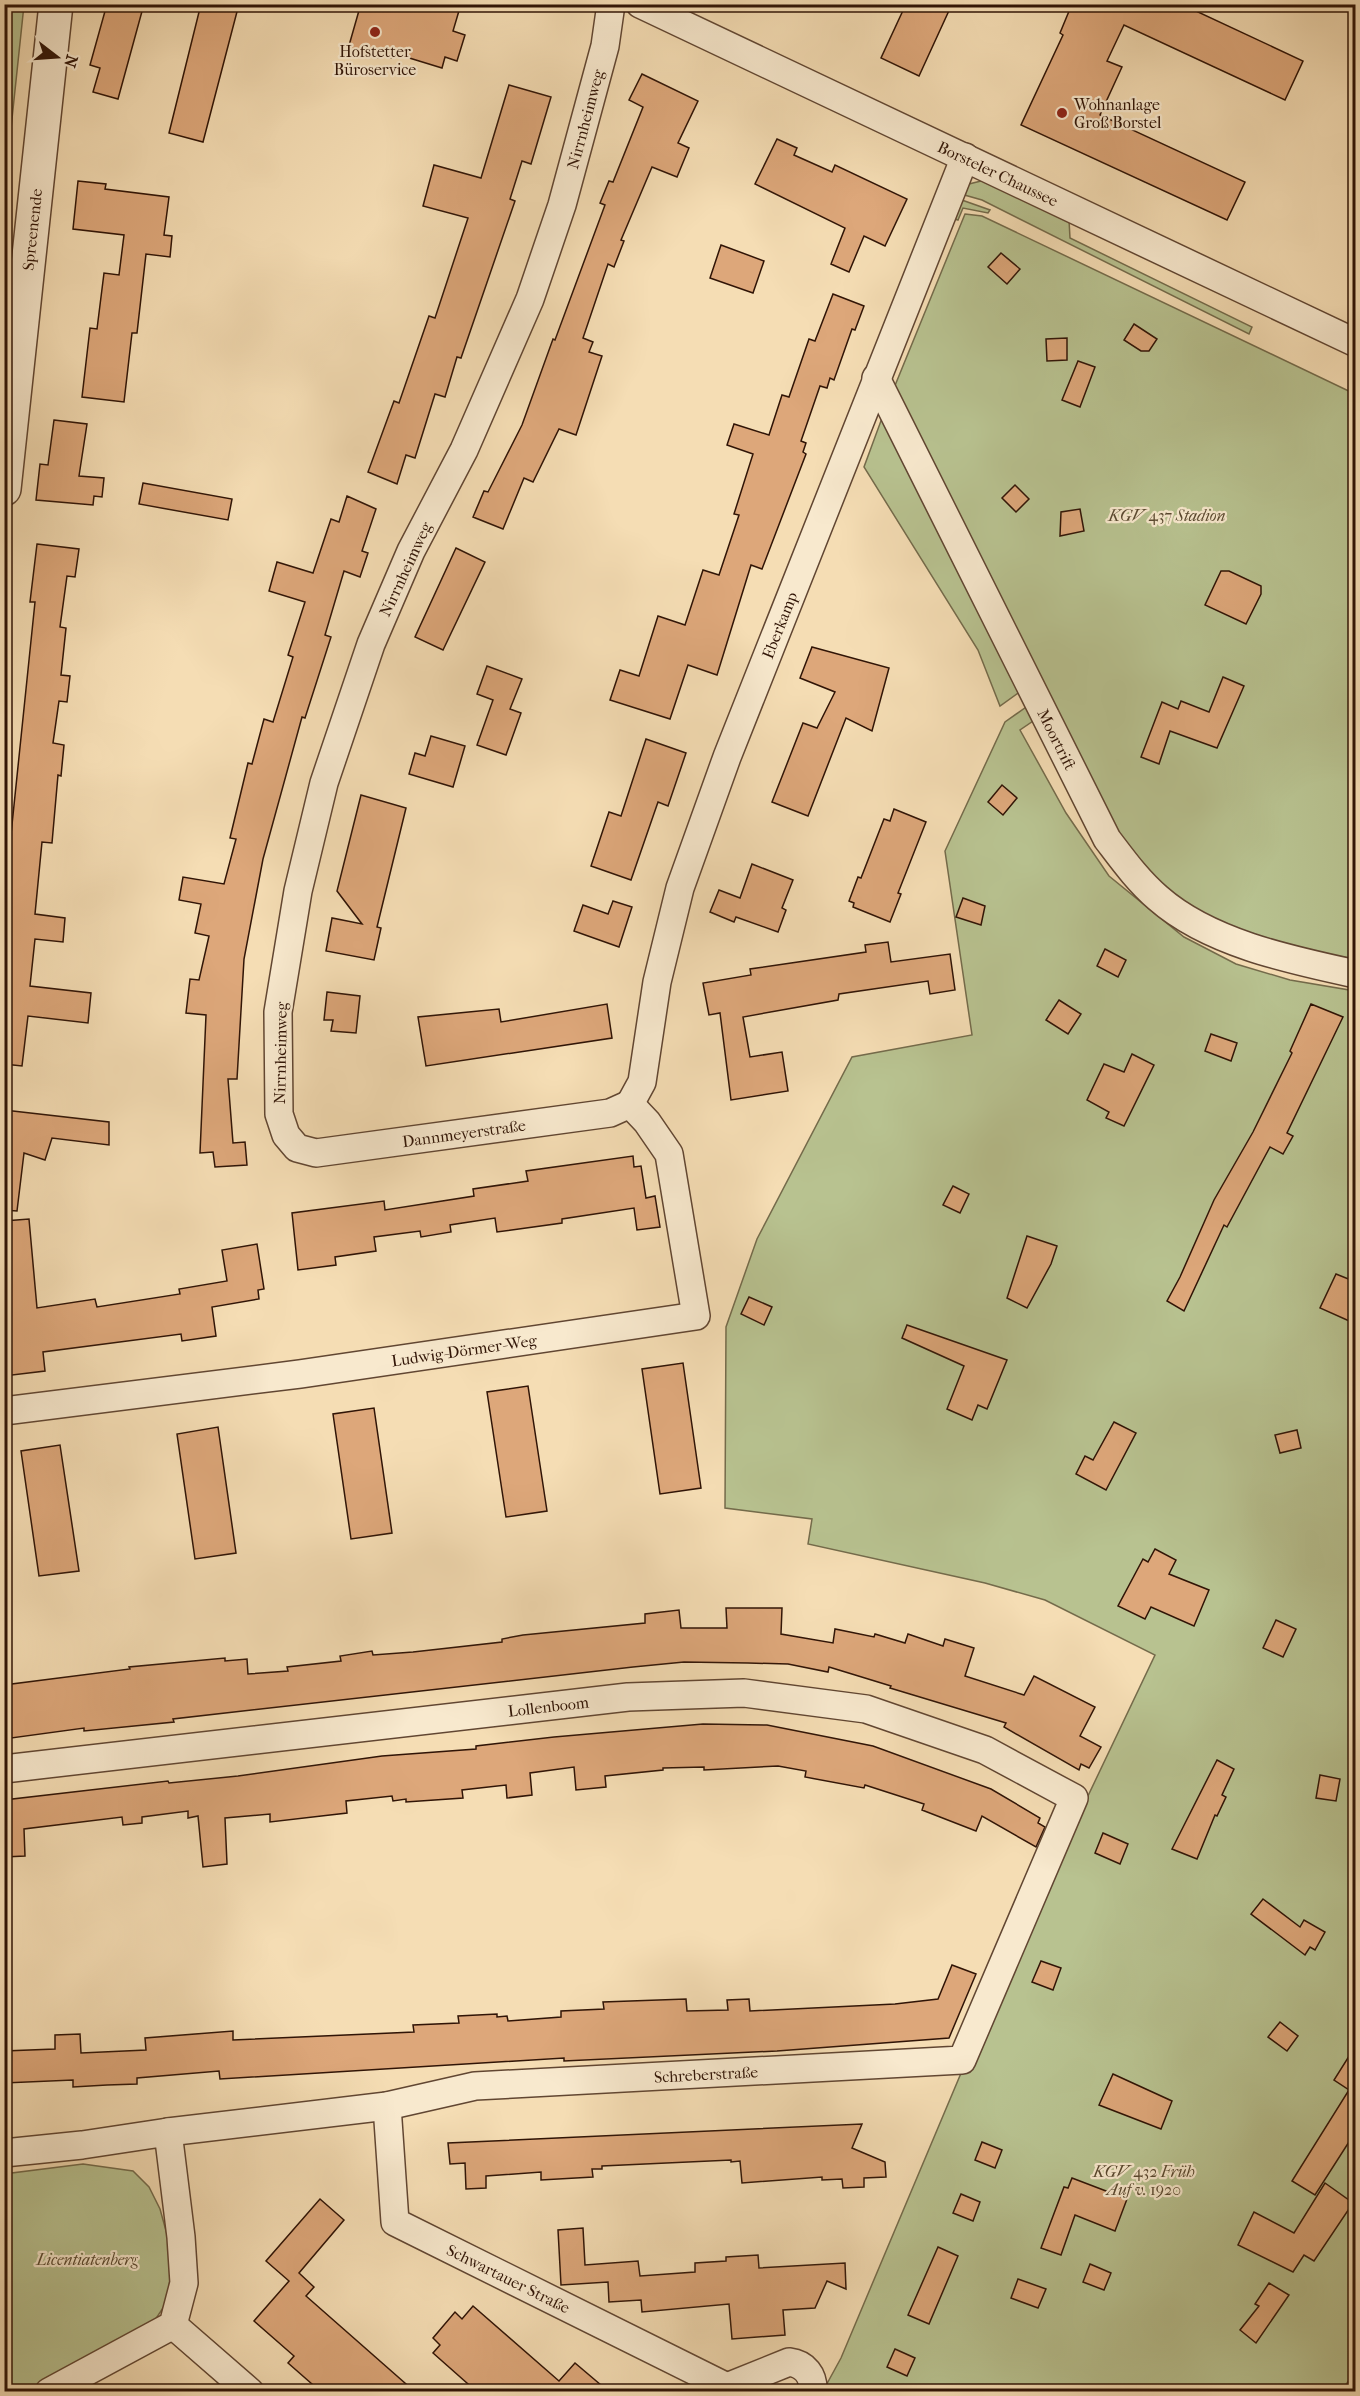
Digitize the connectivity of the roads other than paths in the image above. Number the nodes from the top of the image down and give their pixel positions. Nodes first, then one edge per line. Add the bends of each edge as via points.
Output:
1 (56, 4) edge
2 (611, 4) edge
3 (640, 4) edge
4 (965, 157) junction
5 (1356, 343) edge
6 (876, 378) junction
7 (4, 489) edge
8 (1356, 974) edge
9 (630, 1104) junction
10 (297, 1148) joint
11 (4, 1411) edge
12 (4, 1769) edge
13 (1074, 1798) joint
14 (387, 2106) junction
15 (168, 2132) junction
16 (4, 2153) edge
17 (173, 2325) junction
18 (731, 2389) edge
19 (49, 2391) edge
20 (249, 2391) edge
21 (813, 2391) edge

1 - 7 street, Spreenende
2 - 10 street, Nirrnheimweg via 605,46 565,193 530,299 464,450 411,551 372,644 324,783 298,891 278,1012 279,1114 286,1135
3 - 4 street, Borsteler Chaussee
4 - 5 street, Borsteler Chaussee
4 - 6 street, Eberkamp
6 - 8 street, Moortrift via 1107,839 1141,883 1194,923 1290,959
6 - 9 street, Eberkamp via 727,757 680,888 657,982 642,1082
9 - 10 street, Dannmeyerstraße via 610,1113 316,1153
9 - 11 street, Ludwig-Dörmer-Weg via 669,1154 696,1316 300,1374
12 - 13 street, Lollenboom via 628,1697 744,1694 866,1709 985,1750
13 - 14 street, Schreberstraße via 962,2060 475,2086
14 - 15 street, Schreberstraße
14 - 18 street, Schwartauer Straße via 395,2222
15 - 16 street, Schreberstraße
15 - 17 street via 184,2283
17 - 19 street
17 - 20 street
18 - 21 street, Schwartauer Straße via 789,2362 812,2377

